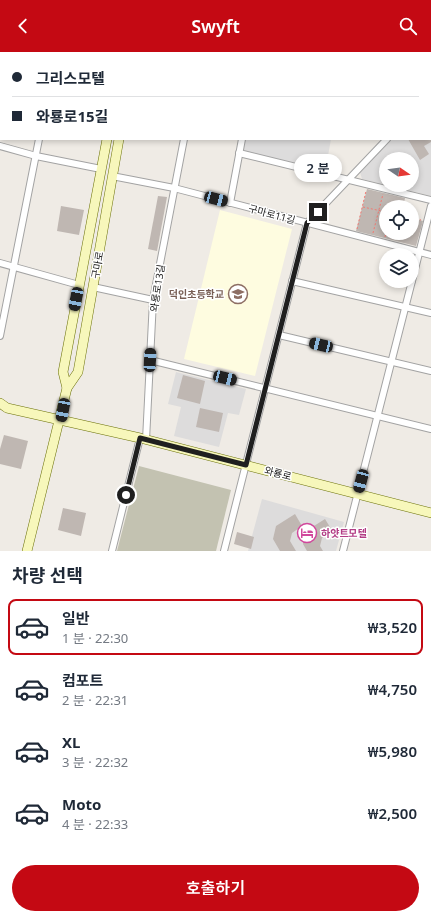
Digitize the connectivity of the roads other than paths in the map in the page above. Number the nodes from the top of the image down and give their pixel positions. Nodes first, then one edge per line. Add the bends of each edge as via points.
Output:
1 (39, 140) edge
2 (107, 140) edge
3 (119, 140) edge
4 (184, 140) edge
5 (242, 140) edge
6 (386, 140) edge
7 (0, 146) edge
8 (239, 153) junction
9 (36, 156) junction
10 (101, 169) junction
11 (112, 176) junction
12 (349, 179) junction
13 (174, 188) junction
14 (431, 200) edge
15 (230, 203) junction
16 (431, 206) edge
17 (307, 223) junction
18 (403, 248) edge
19 (419, 252) joint
20 (431, 255) edge
21 (0, 264) edge
22 (15, 267) junction
23 (292, 281) junction
24 (79, 285) junction
25 (93, 287) junction
26 (410, 288) edge
27 (153, 300) junction
28 (405, 307) junction
29 (431, 313) edge
30 (1, 332) edge
31 (279, 335) junction
32 (150, 360) junction
33 (391, 361) junction
34 (431, 371) edge
35 (67, 388) junction
36 (265, 388) junction
37 (2, 407) edge
38 (378, 416) junction
39 (61, 421) junction
40 (431, 429) edge
41 (143, 439) junction
42 (246, 465) junction
43 (358, 494) junction
44 (431, 513) edge
45 (27, 551) edge
46 (112, 551) edge
47 (224, 551) edge
48 (343, 551) edge

1 - 9 street
2 - 10 main road, 구마로
3 - 11 main road, 구마로
4 - 13 street, 와룡로13길
5 - 8 street
6 - 12 street
7 - 9 street
8 - 12 street
8 - 15 street
9 - 10 street
9 - 22 street
10 - 24 main road, 구마로
11 - 13 street, 구마로11길
11 - 25 main road, 구마로
12 - 14 street
12 - 17 street
13 - 15 street, 구마로11길
13 - 27 street, 와룡로13길
15 - 17 street, 구마로11길
16 - 19 street
17 - 18 street, 구마로11길
17 - 23 street
19 - 20 street, 구마로11길
21 - 22 street
22 - 24 street
22 - 30 street
23 - 28 street
23 - 31 street
24 - 35 main road, 구마로 via 63,372
25 - 27 street
25 - 35 main road, 구마로 via 78,372
26 - 28 street
27 - 32 street, 와룡로13길
28 - 29 street
28 - 33 street
31 - 33 street
31 - 36 street
32 - 36 street
32 - 41 street, 와룡로13길
33 - 34 street
33 - 38 street
35 - 39 main road, 구마로
36 - 38 street
36 - 42 street
37 - 39 main road, 와룡로
38 - 40 street
38 - 43 street
39 - 41 main road, 와룡로
39 - 45 main road, 구마로
41 - 42 main road, 와룡로
41 - 46 street, 와룡로13길
42 - 43 main road, 와룡로
42 - 47 street
43 - 44 main road, 와룡로
43 - 48 street

